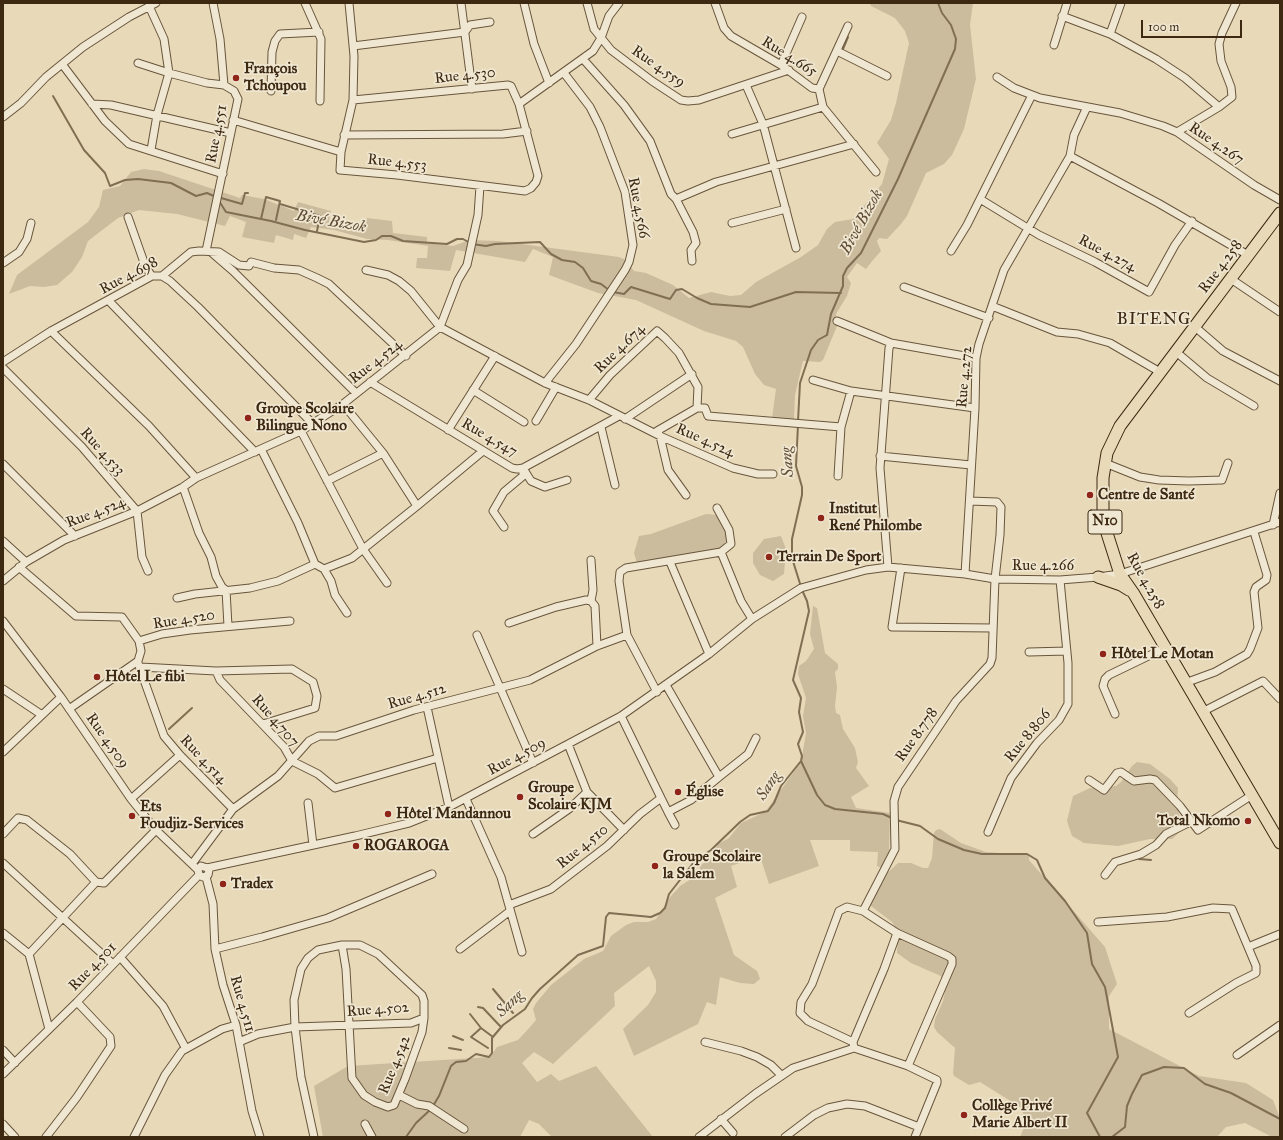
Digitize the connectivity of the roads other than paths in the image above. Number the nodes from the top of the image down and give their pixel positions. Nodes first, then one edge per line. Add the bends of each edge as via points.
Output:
1 (213, 3) edge
2 (305, 3) edge
3 (349, 3) edge
4 (461, 3) edge
5 (524, 3) edge
6 (587, 3) edge
7 (618, 3) edge
8 (715, 3) edge
9 (1067, 3) edge
10 (1121, 3) edge
11 (1236, 3) edge
12 (152, 4) edge
13 (1062, 16) junction
14 (802, 17) dead end
15 (490, 22) dead end
16 (848, 26) dead end
17 (319, 32) junction
18 (465, 32) junction
19 (1110, 34) junction
20 (601, 38) junction
21 (1054, 45) dead end
22 (353, 46) junction
23 (838, 51) junction
24 (583, 59) junction
25 (138, 63) dead end
26 (62, 64) junction
27 (781, 65) junction
28 (789, 70) junction
29 (169, 73) junction
30 (564, 73) junction
31 (887, 76) dead end
32 (997, 77) dead end
33 (548, 81) junction
34 (224, 85) junction
35 (746, 85) junction
36 (819, 89) junction
37 (472, 90) junction
38 (271, 91) dead end
39 (1032, 96) junction
40 (353, 100) junction
41 (320, 101) dead end
42 (92, 104) junction
43 (519, 104) junction
44 (1086, 107) junction
45 (1219, 107) junction
46 (823, 108) junction
47 (157, 115) junction
48 (3, 117) edge
49 (233, 120) junction
50 (763, 124) junction
51 (527, 131) junction
52 (1177, 132) junction
53 (231, 133) junction
54 (732, 134) dead end
55 (344, 135) junction
56 (854, 144) junction
57 (151, 150) junction
58 (341, 152) junction
59 (1070, 156) junction
60 (773, 168) junction
61 (876, 172) dead end
62 (223, 174) junction
63 (480, 186) junction
64 (676, 198) junction
65 (980, 199) junction
66 (1280, 200) edge
67 (786, 209) junction
68 (1280, 213) edge
69 (128, 217) dead end
70 (1192, 222) junction
71 (31, 223) dead end
72 (732, 223) dead end
73 (1028, 228) junction
74 (796, 248) dead end
75 (951, 251) dead end
76 (208, 252) junction
77 (1248, 256) junction
78 (692, 261) dead end
79 (3, 263) edge
80 (366, 270) dead end
81 (152, 276) junction
82 (162, 276) junction
83 (1231, 279) junction
84 (904, 287) dead end
85 (109, 301) junction
86 (992, 306) junction
87 (1280, 312) edge
88 (989, 318) junction
89 (837, 321) dead end
90 (1194, 326) junction
91 (440, 327) junction
92 (51, 331) junction
93 (891, 343) junction
94 (1175, 351) junction
95 (406, 356) junction
96 (495, 356) junction
97 (976, 358) junction
98 (3, 362) edge
99 (3, 368) edge
100 (1160, 372) junction
101 (692, 374) junction
102 (813, 380) dead end
103 (1280, 381) edge
104 (370, 382) junction
105 (545, 383) junction
106 (556, 387) junction
107 (474, 390) junction
108 (851, 391) junction
109 (356, 393) junction
110 (886, 396) junction
111 (589, 400) junction
112 (343, 404) junction
113 (1254, 406) dead end
114 (697, 408) junction
115 (975, 408) junction
116 (622, 417) junction
117 (536, 421) dead end
118 (524, 422) dead end
119 (312, 423) junction
120 (601, 426) junction
121 (841, 427) junction
122 (448, 430) junction
123 (301, 431) junction
124 (660, 436) junction
125 (258, 451) junction
126 (483, 451) junction
127 (382, 453) junction
128 (880, 456) junction
129 (1105, 463) junction
130 (1228, 463) dead end
131 (3, 464) edge
132 (972, 465) junction
133 (523, 468) junction
134 (773, 474) dead end
135 (838, 476) dead end
136 (196, 478) junction
137 (327, 480) junction
138 (566, 480) dead end
139 (615, 485) dead end
140 (183, 487) junction
141 (1280, 493) edge
142 (686, 495) dead end
143 (970, 501) junction
144 (417, 506) junction
145 (717, 508) dead end
146 (137, 511) junction
147 (1276, 524) edge
148 (504, 527) dead end
149 (1254, 532) junction
150 (75, 536) junction
151 (3, 541) edge
152 (363, 549) junction
153 (1112, 550) junction
154 (721, 552) junction
155 (591, 560) dead end
156 (26, 562) junction
157 (670, 562) junction
158 (315, 564) junction
159 (19, 567) junction
160 (888, 568) junction
161 (901, 568) junction
162 (324, 569) junction
163 (148, 571) dead end
164 (965, 574) junction
165 (1120, 574) junction
166 (1098, 577) junction
167 (995, 579) junction
168 (1060, 580) junction
169 (3, 581) edge
170 (387, 583) dead end
171 (801, 588) joint
172 (226, 590) junction
173 (1134, 594) junction
174 (177, 598) dead end
175 (591, 601) junction
176 (347, 613) dead end
177 (752, 619) junction
178 (3, 621) edge
179 (290, 621) dead end
180 (509, 623) dead end
181 (228, 626) junction
182 (993, 628) junction
183 (477, 635) dead end
184 (627, 635) junction
185 (139, 641) junction
186 (597, 646) junction
187 (1164, 648) junction
188 (1067, 651) junction
189 (1029, 652) dead end
190 (709, 654) junction
191 (139, 664) junction
192 (216, 671) junction
193 (1185, 682) junction
194 (666, 685) junction
195 (500, 687) junction
196 (3, 689) edge
197 (657, 692) junction
198 (61, 697) junction
199 (1280, 699) edge
200 (427, 707) junction
201 (69, 709) junction
202 (1202, 712) junction
203 (1115, 714) dead end
204 (42, 715) junction
205 (621, 716) junction
206 (263, 724) junction
207 (756, 738) dead end
208 (568, 744) junction
209 (3, 752) edge
210 (180, 755) junction
211 (438, 758) junction
212 (292, 762) junction
213 (533, 763) junction
214 (719, 777) junction
215 (1088, 780) dead end
216 (587, 792) junction
217 (1252, 795) junction
218 (661, 798) junction
219 (131, 799) junction
220 (466, 799) junction
221 (308, 803) dead end
222 (449, 807) junction
223 (233, 809) junction
224 (668, 812) junction
225 (1190, 822) junction
226 (675, 825) dead end
227 (156, 830) junction
228 (624, 830) junction
229 (988, 832) dead end
230 (3, 834) edge
231 (533, 834) dead end
232 (1280, 841) edge
233 (313, 845) junction
234 (3, 862) edge
235 (192, 864) junction
236 (201, 874) junction
237 (432, 874) dead end
238 (1105, 875) dead end
239 (96, 882) junction
240 (510, 908) junction
241 (863, 912) junction
242 (62, 917) junction
243 (1098, 922) dead end
244 (3, 933) edge
245 (897, 933) junction
246 (1280, 934) edge
247 (342, 945) junction
248 (1248, 947) junction
249 (215, 948) junction
250 (460, 949) dead end
251 (522, 952) dead end
252 (29, 954) junction
253 (120, 957) junction
254 (114, 964) junction
255 (77, 1002) junction
256 (1189, 1013) dead end
257 (424, 1018) junction
258 (236, 1025) junction
259 (348, 1025) junction
260 (1280, 1025) edge
261 (295, 1027) junction
262 (49, 1029) junction
263 (239, 1042) junction
264 (704, 1042) dead end
265 (854, 1045) junction
266 (185, 1047) junction
267 (3, 1050) edge
268 (1237, 1055) dead end
269 (15, 1063) junction
270 (908, 1066) junction
271 (3, 1074) edge
272 (781, 1075) junction
273 (399, 1095) junction
274 (721, 1119) junction
275 (3, 1124) edge
276 (365, 1124) dead end
277 (919, 1126) junction
278 (464, 1129) dead end
279 (733, 1133) dead end
280 (135, 1135) edge
281 (15, 1137) edge
282 (46, 1137) edge
283 (143, 1137) edge
284 (260, 1137) edge
285 (314, 1137) edge
286 (372, 1137) edge
287 (698, 1137) edge
288 (785, 1137) edge
289 (915, 1137) edge

1 - 34 street, Rue 4.551 via 220,39
2 - 17 street
3 - 22 street, Rue 4.553
4 - 18 street
5 - 33 street via 534,44
6 - 20 street, Rue 4.559 via 594,29
7 - 20 street via 609,16
8 - 27 street, Rue 4.665 via 724,28 731,36
9 - 13 street
10 - 19 street
11 - 45 street, Rue 4.267 via 1219,44 1221,61 1232,97
12 - 26 street via 83,47
12 - 29 street via 164,39
13 - 19 street
13 - 21 street
14 - 27 street
15 - 18 street via 470,25
16 - 23 street
17 - 38 street via 280,34 272,52
17 - 41 street
18 - 22 street
18 - 37 street
19 - 45 street via 1185,78
20 - 24 street via 593,51
20 - 35 street, Rue 4.559 via 611,50 681,100 699,100
22 - 40 street, Rue 4.553
23 - 31 street
23 - 36 street
24 - 30 street
24 - 64 street via 644,131 671,194
25 - 29 street
26 - 42 street
26 - 48 street
27 - 28 street, Rue 4.665
28 - 35 street, Rue 4.559
28 - 36 street, Rue 4.665 via 812,88
29 - 34 street via 207,84
29 - 47 street
30 - 33 street
30 - 105 street, Rue 4.566 via 590,107 600,127 625,192 633,245 625,270 576,344
32 - 39 street
33 - 43 street
34 - 49 street, Rue 4.551 via 237,94
35 - 50 street
36 - 46 street, Rue 4.665
37 - 40 street, Rue 4.530
37 - 43 street, Rue 4.530 via 510,85
39 - 44 street
39 - 65 street
40 - 55 street, Rue 4.553
42 - 47 street via 111,105
42 - 57 street via 105,121 129,144
43 - 51 street, Rue 4.553
44 - 52 street via 1120,113
44 - 59 street, Rue 4.272 via 1074,135
45 - 52 street, Rue 4.267
46 - 50 street
46 - 56 street, Rue 4.665
47 - 53 street
47 - 57 street
49 - 53 street, Rue 4.551
49 - 58 street
50 - 54 street
50 - 60 street
51 - 55 street via 503,134
51 - 63 street, Rue 4.553 via 538,176 531,188 525,191
52 - 66 street, Rue 4.267
53 - 62 street, Rue 4.551
55 - 58 street, Rue 4.553
56 - 60 street
56 - 61 street, Rue 4.665
57 - 62 street
58 - 63 street, Rue 4.553 via 342,171
59 - 70 street
59 - 73 street, Rue 4.272
60 - 64 street via 716,182
60 - 67 street
62 - 76 street, Rue 4.551
63 - 91 street via 478,215 467,265 458,280
64 - 78 street via 688,220 696,243 691,250
65 - 73 street, Rue 4.274
65 - 75 street
67 - 72 street
67 - 74 street
68 - 77 highway, Rue 4.258 / N10
69 - 81 street via 146,268
70 - 73 street, Rue 4.274 via 1175,245 1149,292
70 - 77 street
71 - 79 street via 27,239 19,252
73 - 86 street, Rue 4.272 via 1004,270
76 - 82 street, Rue 4.698 via 191,252
76 - 95 street via 219,252 239,265 249,266 251,262 274,268 299,270 329,284
76 - 109 street via 238,276
77 - 83 highway, Rue 4.258 / N10
80 - 91 street via 388,275 411,291
81 - 82 street, Rue 4.698
81 - 85 street, Rue 4.698
82 - 119 street via 198,307
83 - 87 street
83 - 90 highway, Rue 4.258 / N10
84 - 88 street
85 - 92 street, Rue 4.698
85 - 125 street
86 - 88 street, Rue 4.272
86 - 100 street via 1057,332 1078,334 1110,343
88 - 97 street, Rue 4.272
89 - 93 street
90 - 94 highway, Rue 4.258 / N10
90 - 103 street via 1223,351
91 - 95 street, Rue 4.524
91 - 96 street, Rue 4.524
92 - 98 street, Rue 4.698
92 - 136 street via 149,426
93 - 97 street
93 - 110 street
94 - 100 highway, Rue 4.258 / N10
94 - 113 street via 1207,378
95 - 104 street, Rue 4.524
96 - 105 street, Rue 4.524
96 - 107 street
97 - 115 street, Rue 4.272
99 - 146 street, Rue 4.533 via 82,447
100 - 129 highway, Rue 4.258 / N10 via 1120,426 1112,440
101 - 111 street, Rue 4.674 via 678,352 657,331 610,375
101 - 114 street, Rue 4.674 via 698,387
101 - 116 street, Rue 4.547
102 - 108 street
104 - 109 street, Rue 4.524
104 - 122 street, Rue 4.547
105 - 106 street, Rue 4.524
106 - 111 street, Rue 4.524
106 - 117 street
107 - 118 street
107 - 122 street
108 - 110 street
108 - 121 street
109 - 112 street, Rue 4.524
110 - 115 street
110 - 128 street
111 - 116 street, Rue 4.524
112 - 119 street, Rue 4.524
112 - 127 street
114 - 121 street via 705,408 708,416
114 - 124 street via 657,431
115 - 132 street, Rue 4.272
116 - 120 street, Rue 4.547
116 - 124 street, Rue 4.524
119 - 123 street, Rue 4.524
120 - 133 street, Rue 4.547
120 - 139 street
121 - 135 street
122 - 126 street, Rue 4.547
123 - 125 street, Rue 4.524
123 - 137 street
124 - 134 street, Rue 4.524 via 737,470
124 - 142 street via 668,470
125 - 136 street, Rue 4.524
125 - 158 street via 298,523
126 - 133 street, Rue 4.547 via 512,468
126 - 144 street
127 - 137 street
127 - 144 street
128 - 132 street
128 - 160 street
129 - 130 street via 1140,477 1203,481 1222,480
129 - 153 highway, Rue 4.258 / N10 via 1103,513
131 - 150 street
132 - 143 street, Rue 4.272
133 - 138 street via 531,481 545,487
133 - 148 street via 523,476 504,492 493,511
136 - 140 street, Rue 4.524
137 - 152 street
140 - 146 street, Rue 4.524
140 - 172 street via 198,533 211,557 216,576
141 - 147 street
143 - 164 street, Rue 4.272
143 - 167 street, Rue 8.778 via 997,502 1001,507
144 - 152 street
145 - 154 street via 729,530 730,544
146 - 150 street, Rue 4.524
146 - 163 street via 142,557
147 - 149 street, Rue 4.266
149 - 165 street, Rue 4.266 via 1198,547
149 - 193 street via 1268,575 1254,592 1258,628 1250,650 1215,672
150 - 156 street, Rue 4.524
151 - 156 street
152 - 162 street via 352,558
152 - 170 street
153 - 165 highway, Rue 4.258 / N10
153 - 166 highway via 1110,568
154 - 157 street
154 - 177 street via 741,601
155 - 175 street
156 - 159 street, Rue 4.524
157 - 184 street via 626,568 620,572
157 - 190 street
158 - 162 street
158 - 172 street via 278,581 250,588
159 - 169 street, Rue 4.524
159 - 185 street via 76,616 122,617
160 - 161 street, Rue 4.266
160 - 171 street, Rue 4.266 via 866,570
161 - 164 street, Rue 4.266
161 - 182 street via 892,626
162 - 176 street
164 - 167 street, Rue 4.266
165 - 166 street, Rue 4.266
165 - 173 highway, Rue 4.258 / N10
166 - 168 street, Rue 4.266
166 - 173 highway via 1121,585
167 - 168 street, Rue 4.266
167 - 182 street, Rue 8.778
168 - 188 street, Rue 8.806
171 - 177 street, Rue 4.509
172 - 174 street
172 - 181 street
173 - 187 highway, Rue 4.258 / N10
175 - 180 street via 556,607
175 - 186 street via 595,606
177 - 190 street, Rue 4.509
178 - 198 street, Rue 4.509
179 - 181 street, Rue 4.520
181 - 185 street, Rue 4.520 via 162,634
182 - 241 street, Rue 8.778 via 990,664 956,701 899,784 894,801 895,849
183 - 195 street
184 - 186 street, Rue 4.512
184 - 197 street
185 - 191 street, Rue 4.520
186 - 195 street, Rue 4.512 via 530,680
187 - 193 highway, Rue 4.258 / N10
187 - 203 street via 1105,679 1103,686
188 - 189 street
188 - 229 street, Rue 8.806 via 1066,709 1011,778
190 - 194 street, Rue 4.509
191 - 192 street
191 - 201 street
191 - 210 street, Rue 4.514 via 161,729 167,741
192 - 206 street, Rue 4.707 via 220,680
192 - 206 street via 292,669 313,682 317,696 315,708
193 - 202 highway, Rue 4.258 / N10
194 - 197 street, Rue 4.509
194 - 214 street
195 - 200 street, Rue 4.512
195 - 213 street
196 - 204 street
197 - 205 street, Rue 4.509
198 - 201 street, Rue 4.509
198 - 204 street
199 - 202 street via 1263,681
200 - 211 street
200 - 212 street, Rue 4.512 via 336,736 319,736 310,741
201 - 219 street, Rue 4.509
202 - 217 highway, Rue 4.258 / N10
204 - 209 street
205 - 208 street, Rue 4.509
205 - 218 street
206 - 212 street, Rue 4.707 via 284,746
207 - 214 street via 748,754
208 - 213 street, Rue 4.509
208 - 216 street
210 - 219 street
210 - 223 street, Rue 4.514
211 - 212 street, Rue 4.707 via 338,788 328,784 318,774
211 - 222 street
212 - 223 street, Rue 4.512 via 278,776
213 - 220 street, Rue 4.509
214 - 224 street via 691,800
215 - 225 street via 1104,790 1116,773 1121,772 1134,781 1155,780 1180,806
216 - 228 street
216 - 231 street via 556,819
217 - 225 street via 1198,830
217 - 232 highway, Rue 4.258 / N10
218 - 224 street
218 - 228 street, Rue 4.510
219 - 227 street, Rue 4.509
220 - 222 street, Rue 4.509
220 - 240 street via 501,877
221 - 233 street
222 - 233 street, Rue 4.509 via 409,823
223 - 235 street
224 - 226 street
225 - 238 street via 1166,834 1156,845 1141,854 1116,862
227 - 235 street, Rue 4.509
227 - 239 street via 104,883
228 - 240 street, Rue 4.510 via 551,889
230 - 239 street via 18,818 27,820 70,854
233 - 236 street, Rue 4.509 via 207,868 201,866
234 - 242 street
235 - 236 street, Rue 4.509
236 - 249 street, Rue 4.511 via 213,904
236 - 253 street, Rue 4.501
237 - 249 street via 328,918
239 - 242 street
240 - 250 street, Rue 4.510
240 - 251 street
241 - 245 street
241 - 265 street via 847,907 839,912 823,958 799,1008 800,1013 808,1021
242 - 252 street
242 - 254 street
243 - 248 street via 1167,918 1214,908 1232,909
244 - 252 street
245 - 265 street
245 - 270 street via 952,959
246 - 248 street
247 - 257 street, Rue 4.502 via 360,945 378,954 422,995
247 - 259 street, Rue 4.542 via 346,969
247 - 261 street, Rue 4.502 via 318,950 308,958 301,969 294,1000
248 - 256 street via 1256,966 1256,973
249 - 258 street, Rue 4.511 via 222,985
252 - 262 street
253 - 254 street, Rue 4.501
253 - 266 street via 163,1006
254 - 255 street, Rue 4.501
255 - 262 street, Rue 4.501
255 - 282 street via 110,1037 111,1046
257 - 259 street, Rue 4.502 via 411,1023
257 - 273 street, Rue 4.542 via 422,1032
258 - 263 street, Rue 4.511
258 - 266 street
259 - 261 street, Rue 4.502
259 - 273 street, Rue 4.542 via 350,1067 357,1087 364,1095 383,1106 394,1105
260 - 268 street
261 - 263 street, Rue 4.502 via 258,1034
261 - 285 street, Rue 4.502 via 301,1077
262 - 269 street, Rue 4.501
263 - 284 street, Rue 4.511 via 252,1111
264 - 272 street via 757,1057
265 - 270 street
265 - 272 street
266 - 280 street via 165,1075
267 - 269 street
269 - 271 street, Rue 4.501
270 - 277 street via 937,1080
272 - 274 street
273 - 278 street via 417,1104 429,1106
274 - 279 street
274 - 287 street
275 - 281 street
276 - 286 street
277 - 288 street via 865,1106 847,1104 828,1108 814,1115
277 - 289 street
280 - 283 street

